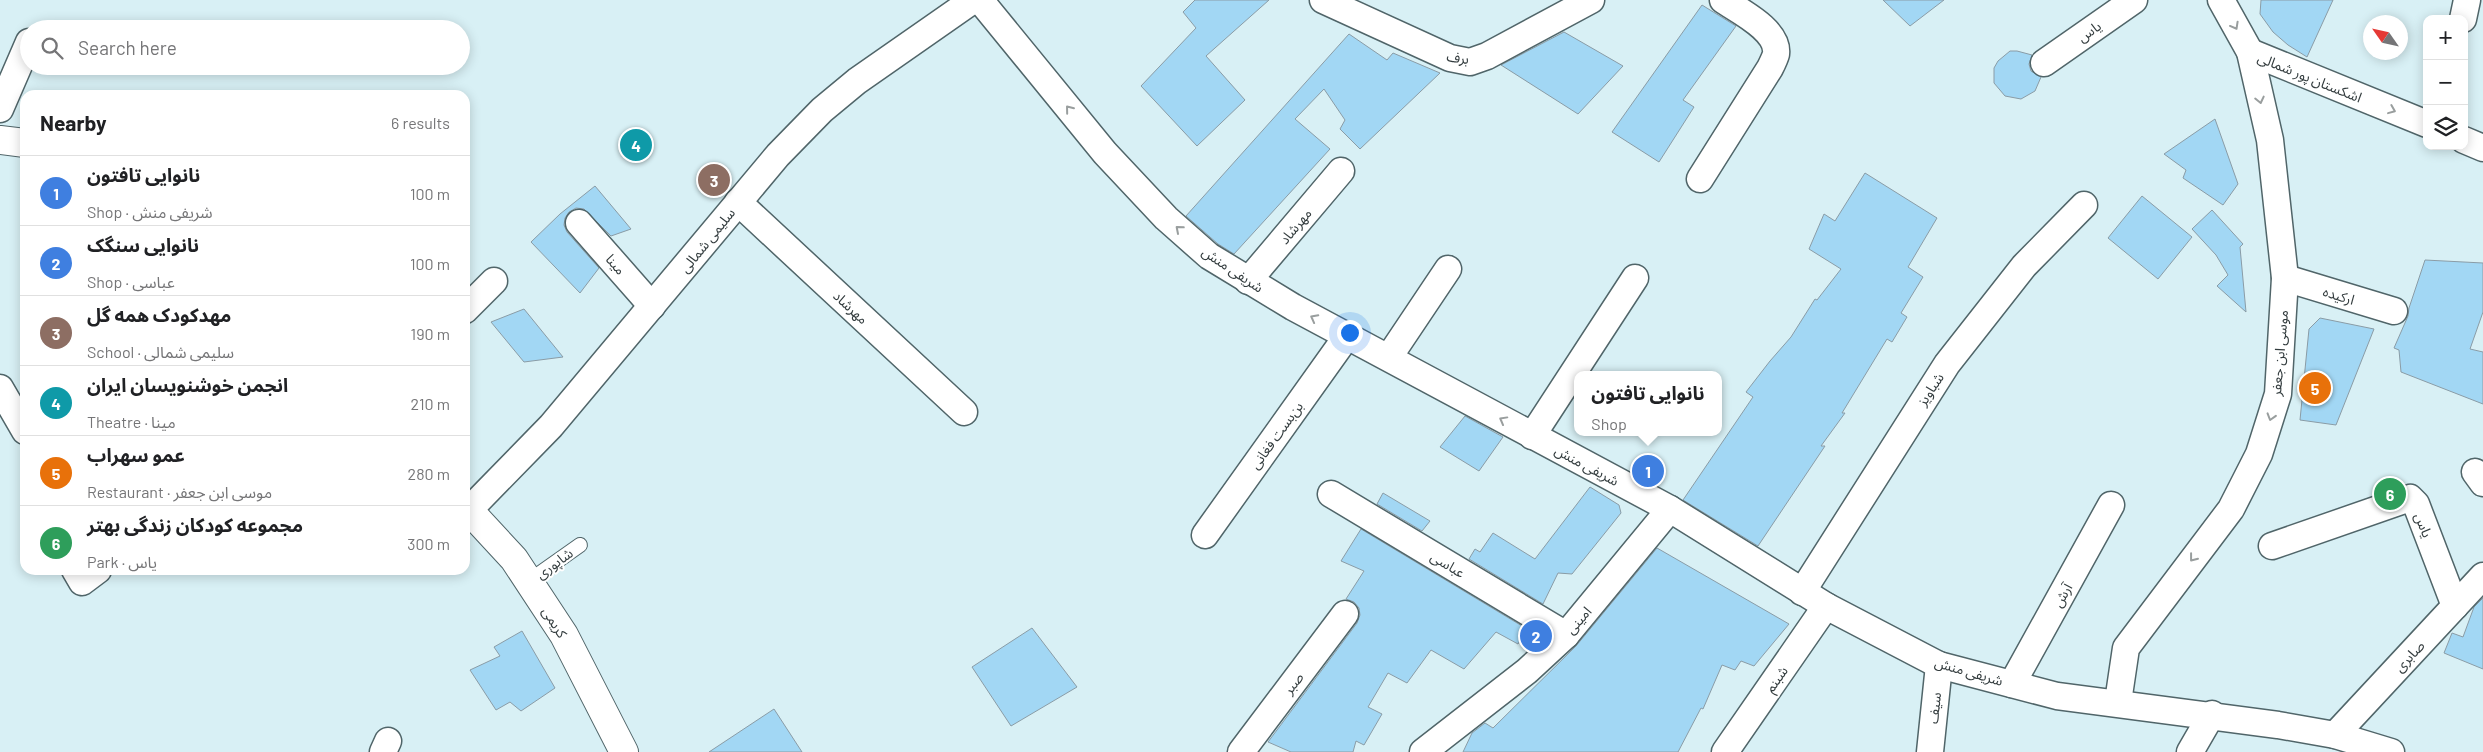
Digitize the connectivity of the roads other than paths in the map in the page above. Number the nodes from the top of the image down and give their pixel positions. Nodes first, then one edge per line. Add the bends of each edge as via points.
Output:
1 (973, 0) edge
2 (980, 0) edge
3 (1323, 0) edge
4 (1590, 0) edge
5 (1723, 0) edge
6 (2134, 0) edge
7 (2220, 0) edge
8 (2467, 0) edge
9 (2464, 15) edge
10 (2250, 52) junction
11 (20, 63) edge
12 (2044, 63) dead end
13 (0, 110) edge
14 (2423, 122) edge
15 (0, 140) edge
16 (20, 142) edge
17 (2468, 142) edge
18 (2483, 148) edge
19 (1341, 172) dead end
20 (1700, 179) dead end
21 (738, 202) junction
22 (2084, 205) dead end
23 (579, 223) dead end
24 (1448, 269) dead end
25 (1635, 278) dead end
26 (2285, 278) junction
27 (494, 281) dead end
28 (1248, 281) junction
29 (470, 305) edge
30 (652, 306) junction
31 (2394, 312) dead end
32 (1347, 336) junction
33 (1389, 357) junction
34 (1574, 371) edge
35 (1574, 372) edge
36 (0, 388) edge
37 (964, 412) dead end
38 (20, 422) edge
39 (1532, 436) junction
40 (1331, 494) dead end
41 (470, 505) edge
42 (2111, 505) dead end
43 (1670, 508) junction
44 (470, 511) edge
45 (1205, 535) dead end
46 (580, 545) dead end
47 (2272, 546) dead end
48 (78, 575) edge
49 (91, 575) edge
50 (2483, 576) edge
51 (529, 581) junction
52 (1802, 592) junction
53 (1826, 606) junction
54 (2455, 606) junction
55 (1345, 614) dead end
56 (1566, 635) junction
57 (1939, 664) junction
58 (2012, 684) junction
59 (2118, 702) junction
60 (2212, 714) junction
61 (2348, 743) edge
62 (624, 752) edge
63 (1241, 752) edge
64 (1423, 752) edge
65 (1725, 752) edge
66 (1930, 752) edge
67 (2190, 752) edge
68 (2391, 752) edge

1 - 21 street, سلیمی شمالی via 836,98 778,155
28 -> 2 street, شریفی منش via 1209,256 1166,218 1105,153
3 - 4 street, برف via 1450,58 1470,62
5 - 20 street via 1767,30 1776,54
6 - 12 street, یاس
7 -> 10 street, اشکستان پور شمالی
8 - 9 street
10 -> 14 street, اشکستان پور شمالی
10 -> 26 street, موسی ابن جعفر via 2270,140
11 - 13 street
15 - 16 main road
17 - 18 street
19 - 28 street, مهرشاد
21 - 30 street, سلیمی شمالی
21 - 37 street, مهرشاد
22 - 52 street, شباویز via 2024,266 1946,364
23 - 30 street, مینا
24 - 33 street
25 - 34 street
26 - 31 street, ارکیده
26 -> 59 street, موسی ابن جعفر via 2278,394 2259,454 2231,508 2126,648
27 - 29 street
32 -> 28 street, شریفی منش
30 - 41 street, سلیمی شمالی via 551,426
32 - 33 street, شریفی منش
32 - 45 street, بن‌بست فغانی
39 -> 33 street, شریفی منش
35 - 39 street
36 - 38 street
39 - 43 street, شریفی منش
40 - 56 street, عباسی
42 - 58 street, آرش
43 - 52 street, شریفی منش
43 - 56 street, امینی
44 - 51 main road, کریمی via 514,559
46 - 51 lane, شاپوری
47 - 54 street, یاس via 2410,498 2416,504
48 - 49 street via 82,582
50 - 54 street, صابری
51 - 62 main road, کریمی via 564,635
52 - 53 street, شریفی منش
53 - 57 street, شریفی منش
53 - 65 street, شبنم
54 - 61 street, صابری
55 - 63 street, صبر
56 - 64 street, امینی via 1527,671
57 - 58 street, شریفی منش
57 - 66 street, سیف
58 - 59 street, شریفی منش via 2057,696
59 - 60 street, شریفی منش
60 - 61 street, شریفی منش
60 - 67 street
61 - 68 street, شریفی منش

